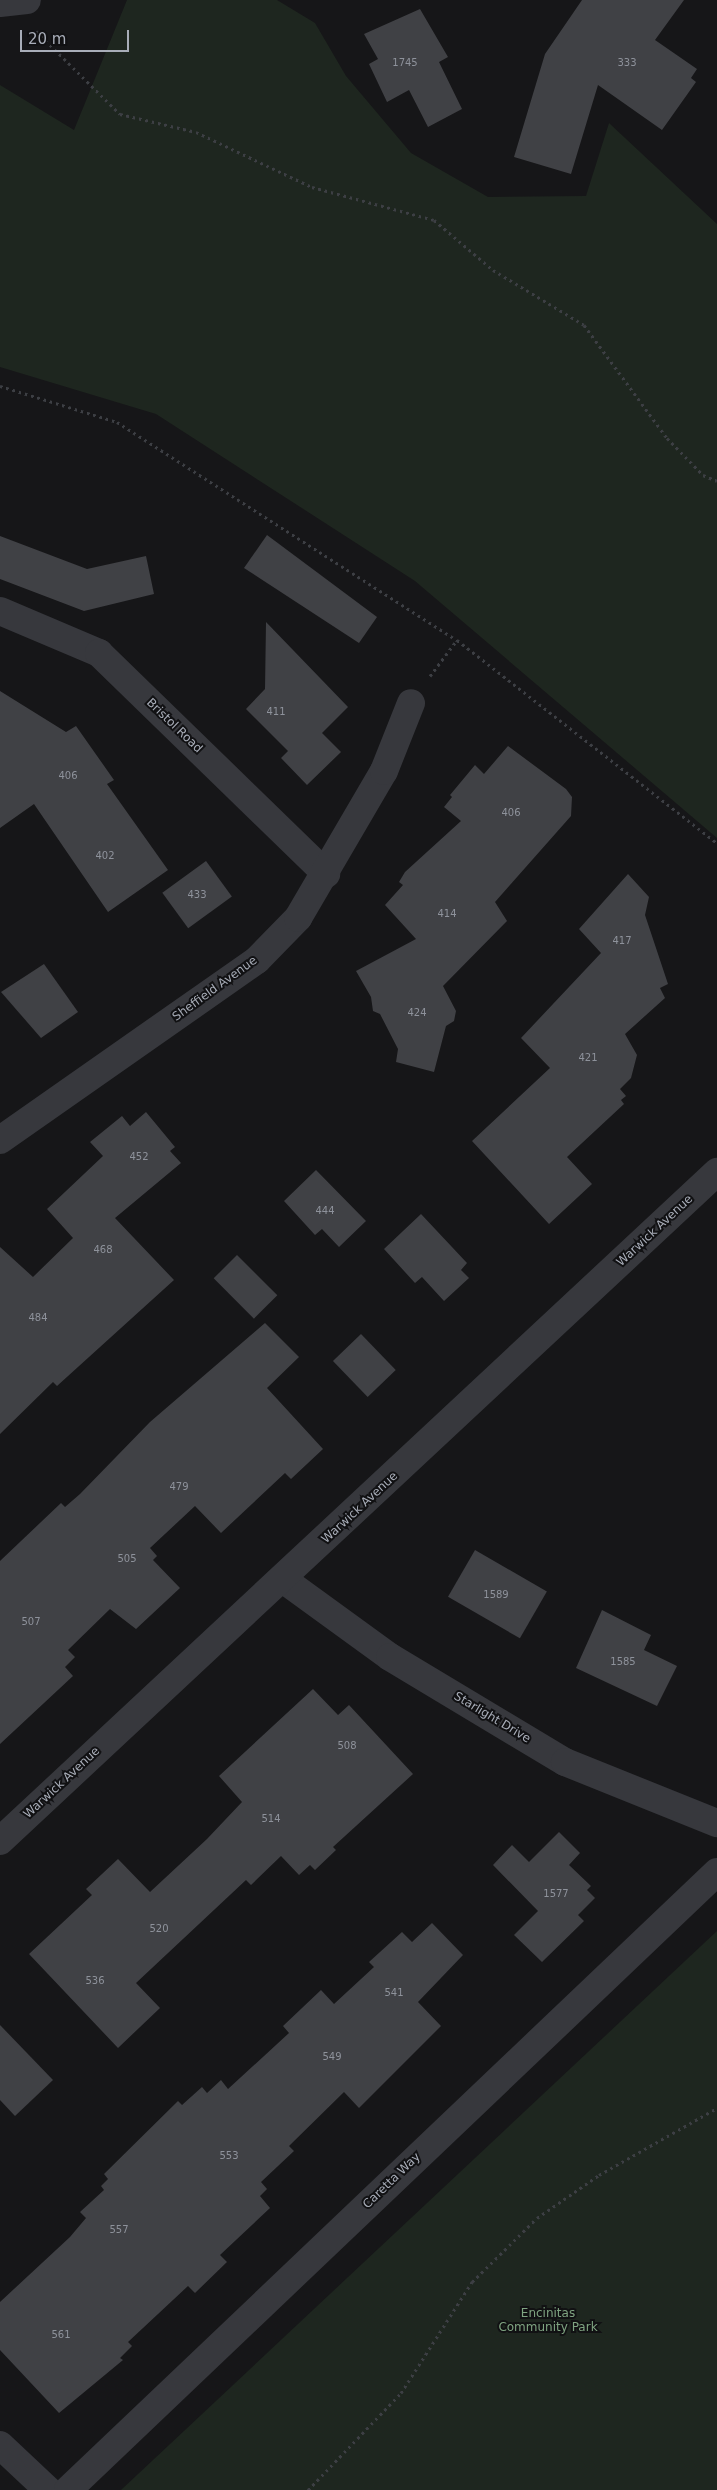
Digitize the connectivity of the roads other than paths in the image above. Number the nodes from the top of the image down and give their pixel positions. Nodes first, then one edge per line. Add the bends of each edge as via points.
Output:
1 (0, 3) edge
2 (27, 11) edge
3 (0, 612) edge
4 (411, 703) road end
5 (326, 874) junction
6 (0, 1140) edge
7 (717, 1172) edge
8 (284, 1580) junction
9 (717, 1823) edge
10 (0, 1841) edge
11 (717, 1872) edge
12 (0, 2445) edge
13 (48, 2490) edge
14 (68, 2490) edge

1 - 2 street
3 - 5 street, Bristol Road via 98,653
4 - 5 street, Sheffield Avenue via 384,771
5 - 6 street, Sheffield Avenue via 298,918 257,960
7 - 8 street, Warwick Avenue
8 - 9 street, Starlight Drive via 390,1657 565,1762
8 - 10 street, Warwick Avenue
11 - 14 street, Caretta Way
12 - 13 street

